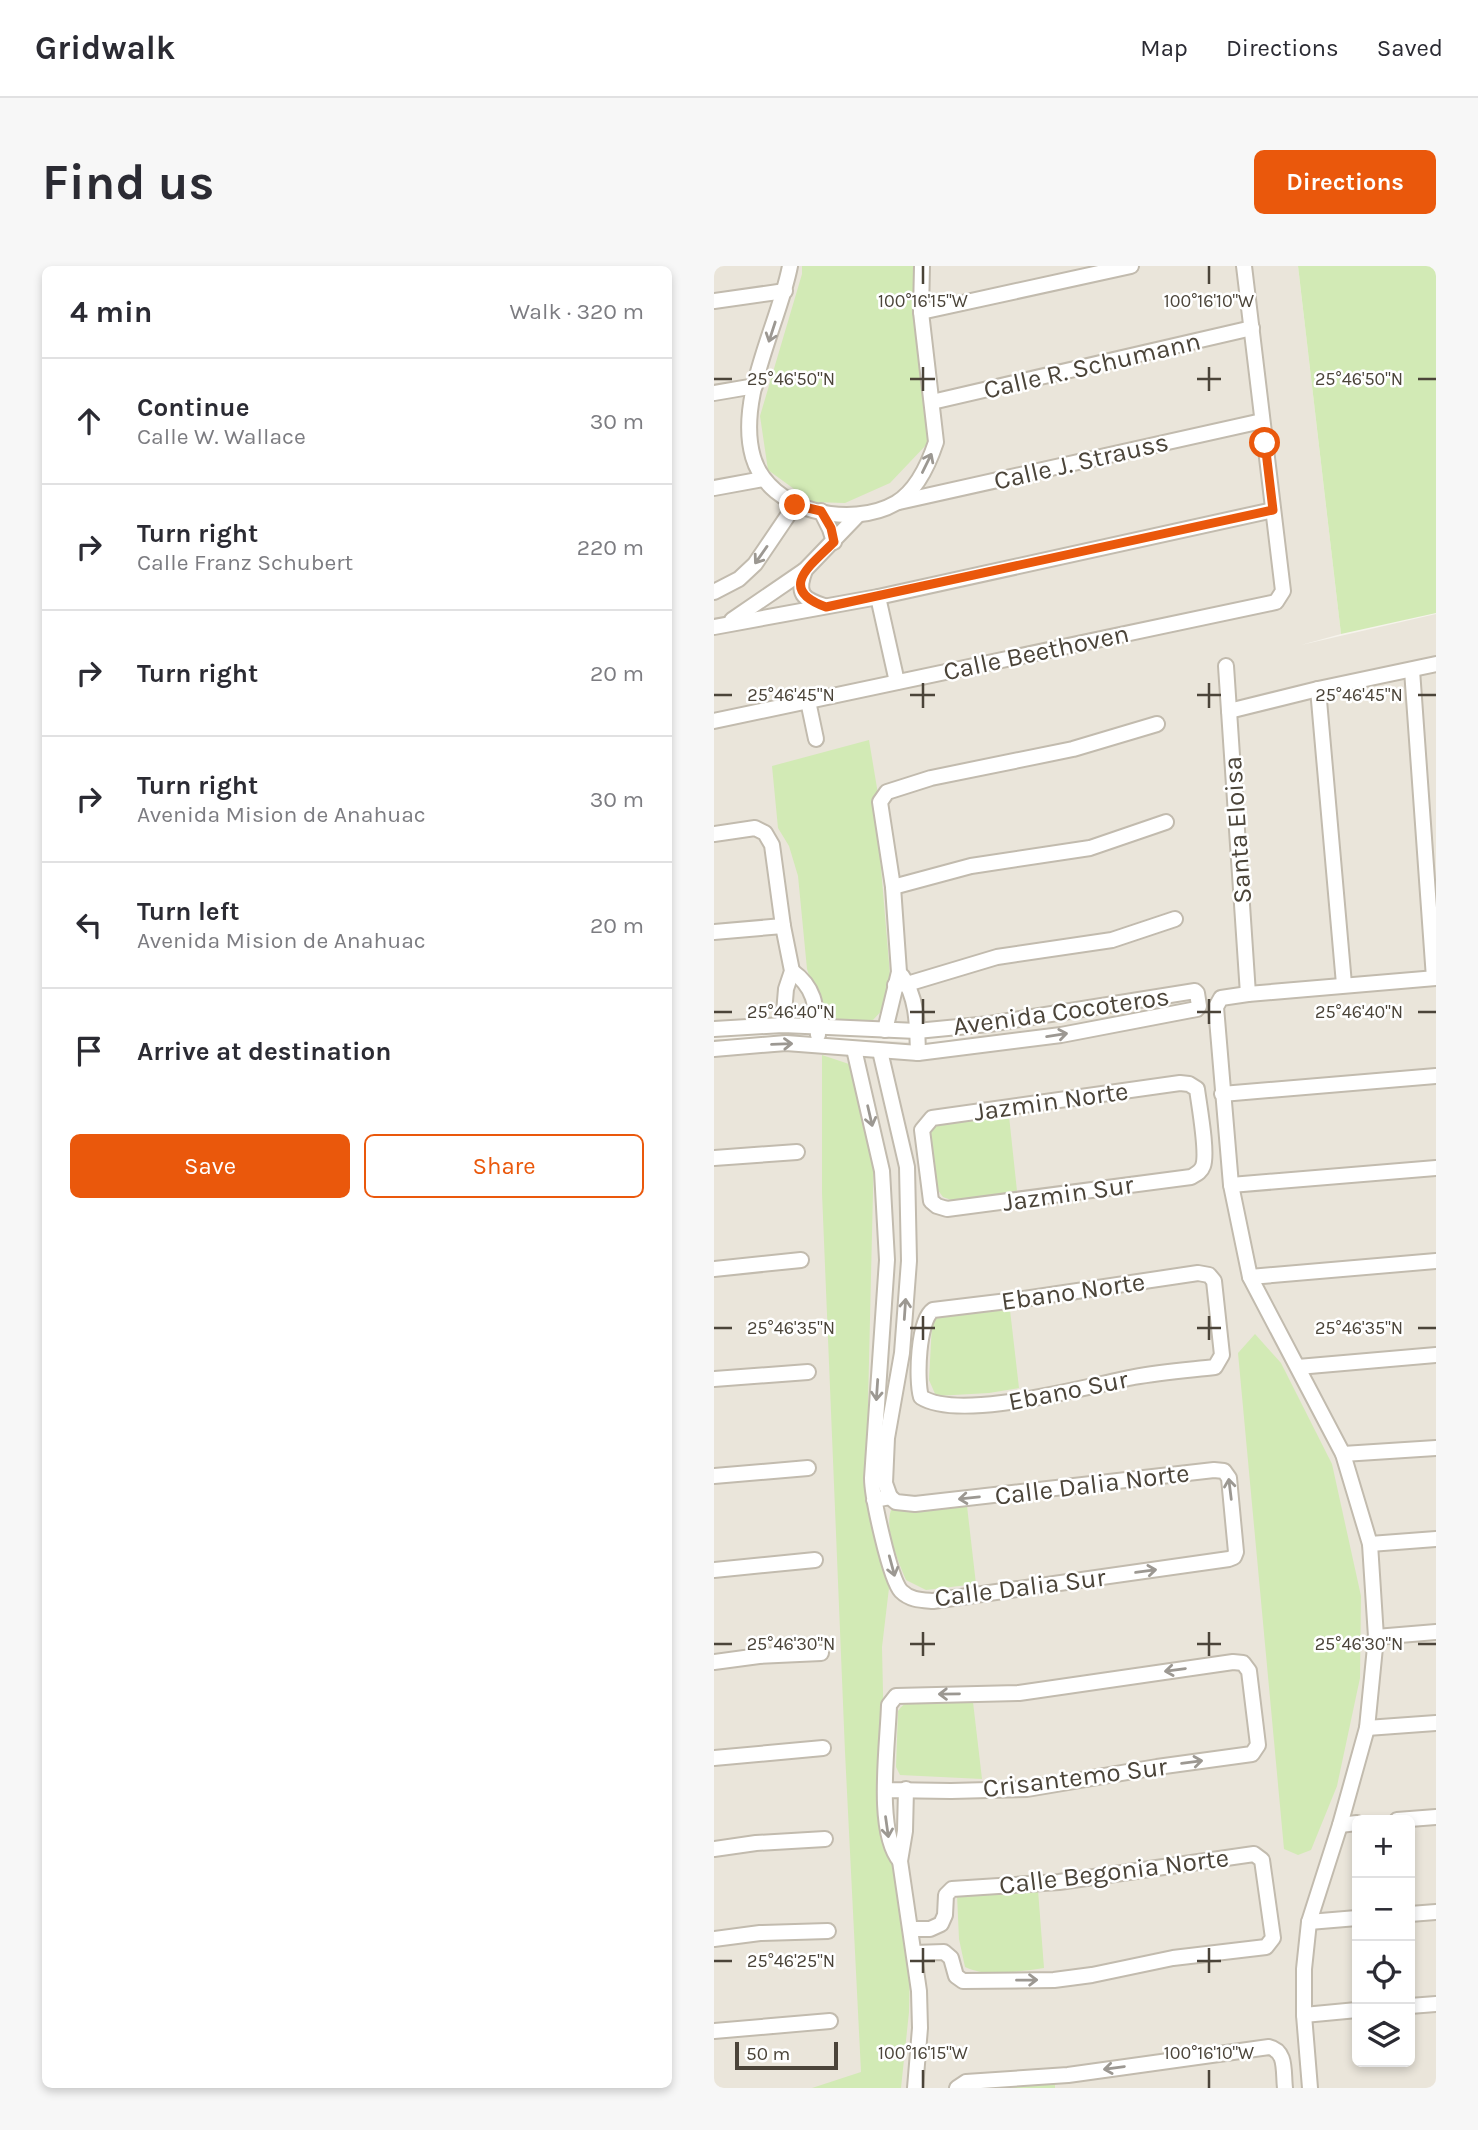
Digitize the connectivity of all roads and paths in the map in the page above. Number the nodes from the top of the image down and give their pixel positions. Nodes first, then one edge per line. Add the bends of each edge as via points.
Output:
1 (790, 266) edge
2 (922, 266) edge
3 (1131, 266) edge
4 (1244, 266) edge
5 (785, 290) junction
6 (714, 301) edge
7 (921, 312) junction
8 (1252, 328) junction
9 (755, 386) junction
10 (714, 393) edge
11 (932, 402) junction
12 (1262, 421) junction
13 (764, 479) junction
14 (714, 488) edge
15 (899, 502) junction
16 (795, 505) junction
17 (1273, 510) junction
18 (821, 511) junction
19 (857, 516) junction
20 (834, 542) junction
21 (805, 570) junction
22 (714, 592) edge
23 (878, 597) junction
24 (826, 607) junction
25 (720, 626) edge
26 (1436, 664) edge
27 (1226, 666) dead end
28 (1412, 670) junction
29 (897, 682) junction
30 (1318, 689) junction
31 (808, 701) junction
32 (1229, 711) junction
33 (714, 721) edge
34 (1157, 724) dead end
35 (816, 739) dead end
36 (1166, 822) dead end
37 (714, 834) edge
38 (893, 887) junction
39 (1175, 919) dead end
40 (783, 926) junction
41 (714, 932) edge
42 (792, 971) junction
43 (1435, 978) edge
44 (900, 980) junction
45 (1343, 984) junction
46 (1248, 994) junction
47 (783, 1025) junction
48 (817, 1026) junction
49 (714, 1028) edge
50 (885, 1030) junction
51 (917, 1031) junction
52 (818, 1045) junction
53 (714, 1049) edge
54 (854, 1049) junction
55 (880, 1051) junction
56 (918, 1054) junction
57 (1436, 1076) edge
58 (1222, 1094) junction
59 (1202, 1132) joint
60 (797, 1152) dead end
61 (714, 1158) edge
62 (907, 1167) junction
63 (926, 1167) junction
64 (1436, 1168) edge
65 (883, 1171) junction
66 (1231, 1185) junction
67 (801, 1260) dead end
68 (1436, 1261) edge
69 (714, 1269) edge
70 (1250, 1277) junction
71 (1220, 1322) joint
72 (902, 1353) junction
73 (920, 1353) junction
74 (880, 1354) junction
75 (1436, 1355) edge
76 (1298, 1367) junction
77 (808, 1372) dead end
78 (714, 1379) edge
79 (880, 1438) junction
80 (1436, 1448) edge
81 (1343, 1454) junction
82 (808, 1468) dead end
83 (714, 1476) edge
84 (890, 1497) junction
85 (874, 1500) junction
86 (1436, 1539) edge
87 (1370, 1544) junction
88 (1234, 1557) joint
89 (816, 1559) dead end
90 (714, 1570) edge
91 (1436, 1632) edge
92 (1376, 1637) junction
93 (821, 1653) dead end
94 (714, 1662) edge
95 (1436, 1723) edge
96 (1367, 1728) junction
97 (823, 1748) dead end
98 (714, 1759) edge
99 (906, 1789) junction
100 (886, 1790) junction
101 (1436, 1817) edge
102 (1415, 1819) edge
103 (1352, 1824) edge
104 (1340, 1825) junction
105 (825, 1839) dead end
106 (714, 1849) edge
107 (900, 1861) junction
108 (1436, 1912) edge
109 (1415, 1914) edge
110 (1352, 1918) edge
111 (1309, 1922) junction
112 (911, 1929) junction
113 (828, 1931) dead end
114 (714, 1939) edge
115 (914, 1953) junction
116 (1436, 2004) edge
117 (1415, 2006) edge
118 (1352, 2010) edge
119 (1304, 2015) junction
120 (830, 2021) dead end
121 (714, 2031) edge
122 (1285, 2086) edge
123 (915, 2088) edge
124 (957, 2088) edge
125 (1310, 2088) edge

1 - 5 street
2 - 7 street
3 - 7 street
4 - 8 street
5 - 6 street
5 -> 9 street
7 - 11 street
8 - 11 street, Calle R. Schumann
8 - 12 street
9 - 10 street
9 - 13 street via 749,431 753,457
15 -> 11 street via 919,478 936,442
12 - 15 street, Calle J. Strauss
12 - 17 street
13 - 14 street
13 - 16 street
15 - 19 street, Calle J. Strauss
16 - 18 street
16 -> 22 street via 755,564
17 - 23 street
17 - 29 street, Calle Beethoven via 1283,591 1276,602
18 - 19 street
18 - 20 street
19 - 20 street
20 - 21 street
21 - 24 street via 802,594
21 - 25 street
23 - 24 street
23 - 29 street
24 - 25 street
26 - 28 street
27 - 32 street, Santa Eloisa
28 - 30 street
28 - 43 street
29 - 31 street, Calle Beethoven
30 - 32 street
30 - 45 street
31 - 33 street, Calle Beethoven
31 - 35 street
32 - 46 street, Santa Eloisa
34 - 38 street via 1073,749 930,778 887,792 880,802
36 - 38 street via 1090,848 971,866
37 - 40 street via 755,828 765,833 772,845
38 - 44 street
39 - 44 street via 1112,940 997,957
40 - 41 street
40 - 42 street
42 - 47 street
42 - 48 street via 811,990
43 - 45 street
44 - 50 street
44 - 51 street via 914,1002
45 - 46 street
46 - 58 street via 1221,998 1216,1007
47 - 48 street, Avenida Cocoteros
47 - 49 street, Avenida Cocoteros
48 - 50 street, Avenida Cocoteros
48 - 52 street
50 - 51 street, Avenida Cocoteros
51 - 56 street
56 -> 51 street, Avenida Cocoteros via 1061,1035 1199,1006 1195,991
53 -> 52 street, Avenida Cocoteros
52 - 54 street, Avenida Cocoteros
54 - 55 street, Avenida Cocoteros
54 -> 65 street
55 - 56 street, Avenida Cocoteros
55 - 62 street
57 - 58 street
58 - 66 street
59 - 63 street, Jazmin Sur via 1204,1165 1191,1177 947,1209 931,1201
59 - 63 street, Jazmin Norte via 1197,1089 1180,1083 932,1118 922,1130
60 - 61 street
62 - 63 street
62 - 65 street
72 -> 62 street via 909,1261
64 - 66 street
65 - 74 street via 887,1261
66 - 70 street
67 - 69 street
68 - 70 street
70 - 76 street
71 - 73 street, Ebano Norte via 1214,1281 1198,1273 933,1310 923,1321
71 - 73 street, Ebano Sur via 1222,1355 1215,1367 1137,1376 994,1404 934,1404 921,1397
72 - 73 street
72 - 74 street
72 - 79 street
74 -> 79 street
75 - 76 street
76 - 81 street
77 - 78 street
79 - 84 street via 884,1483
79 - 85 street, Calle Dalia Sur via 872,1478
80 - 81 street
81 - 87 street
82 - 83 street
84 - 85 street, Calle Dalia Norte
88 -> 84 street, Calle Dalia Norte via 1230,1478 1219,1470 915,1504
85 -> 88 street, Calle Dalia Sur via 897,1585 919,1600
86 - 87 street
87 - 92 street
89 - 90 street
91 - 92 street
92 - 96 street
93 - 94 street
95 - 96 street
96 - 104 street
97 - 98 street
99 - 100 street, Crisantemo Sur
99 -> 100 street, Crisantemo Sur via 1027,1789 1249,1755 1258,1745 1249,1671 1238,1661 1019,1693 900,1695 890,1704
99 - 107 street
100 -> 107 street via 888,1836
101 - 102 street
103 - 104 street
104 - 111 street
105 - 106 street
107 - 112 street
108 - 109 street
110 - 111 street
111 - 119 street
112 - 115 street
115 -> 112 street, Calle Begonia Norte via 942,1952 951,1958 956,1976 963,1981 1054,1980 1266,1947 1273,1938 1262,1860 1254,1854 1059,1882 952,1889 946,1895 941,1924
113 - 114 street
115 - 123 street via 920,2028
116 - 117 street
118 - 119 street
119 - 125 street
120 - 121 street
122 -> 124 street via 1282,2056 1269,2047 1068,2075 966,2082

